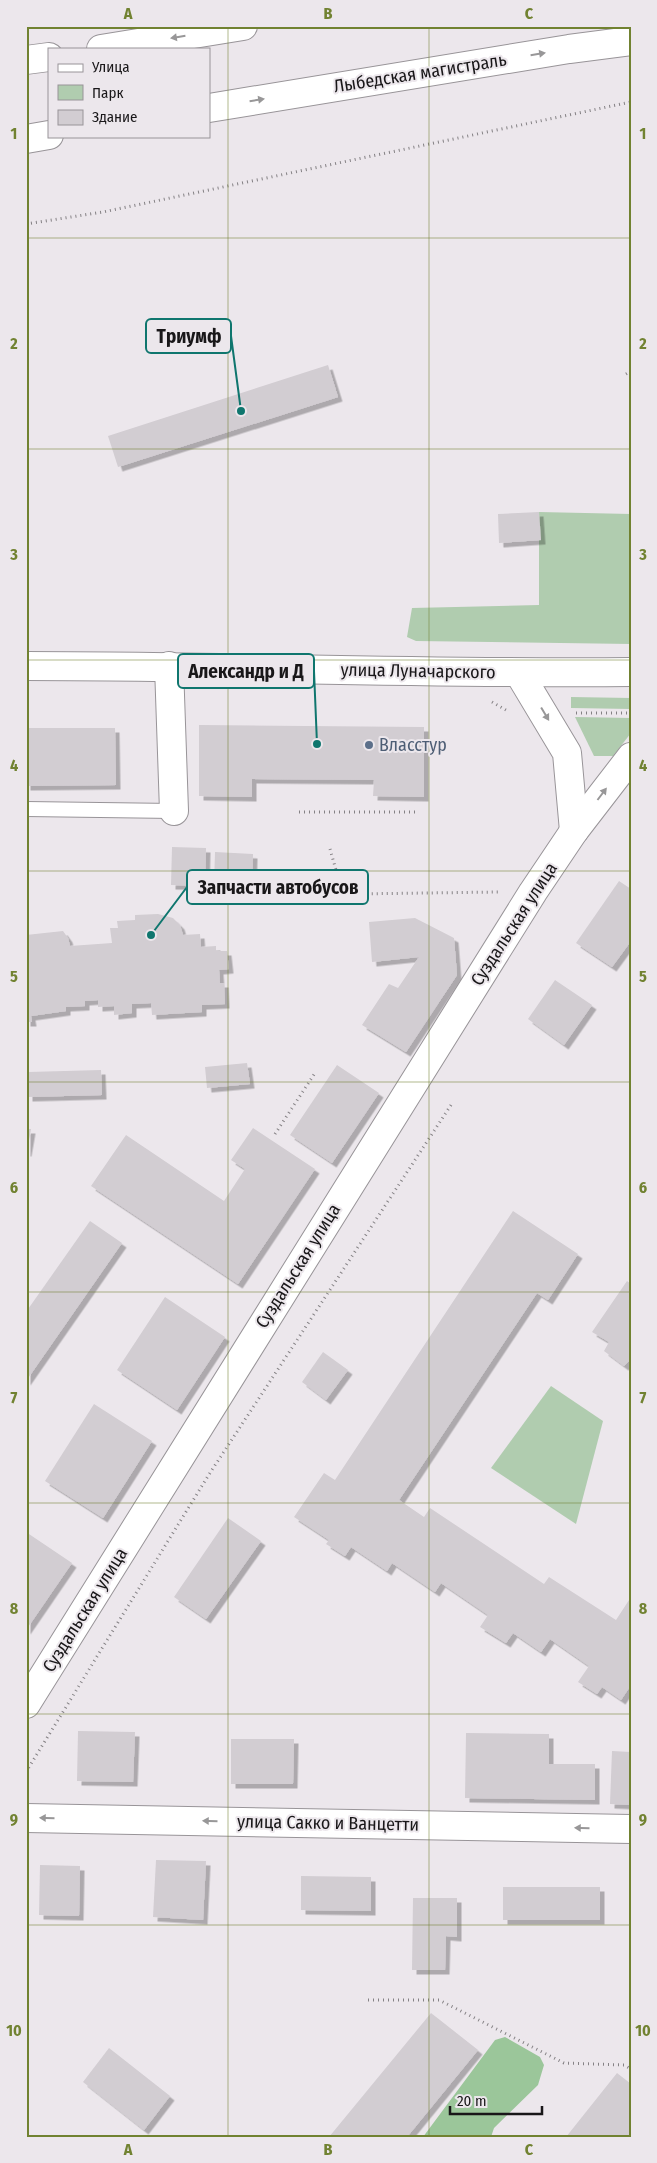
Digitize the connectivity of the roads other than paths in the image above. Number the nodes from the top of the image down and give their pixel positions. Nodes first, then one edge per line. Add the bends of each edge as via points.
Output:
1 (243, 26) edge
2 (631, 41) edge
3 (107, 48) edge
4 (48, 57) edge
5 (26, 60) edge
6 (210, 108) edge
7 (48, 135) edge
8 (26, 138) edge
9 (26, 666) edge
10 (169, 666) junction
11 (631, 672) edge
12 (519, 673) junction
13 (631, 757) edge
14 (26, 809) edge
15 (174, 811) joint
16 (574, 831) junction
17 (26, 1704) edge
18 (26, 1818) edge
19 (631, 1829) edge

1 -> 3 street
6 -> 2 street, Лыбедская магистраль
4 - 5 street
7 - 8 street
9 - 10 street, улица Луначарского
10 - 12 street, улица Луначарского
10 - 15 street
11 - 12 street, улица Луначарского
12 -> 16 street via 567,753
16 -> 13 street, Суздальская улица
14 - 15 lane
16 - 17 street, Суздальская улица
19 -> 18 street, улица Сакко и Ванцетти

